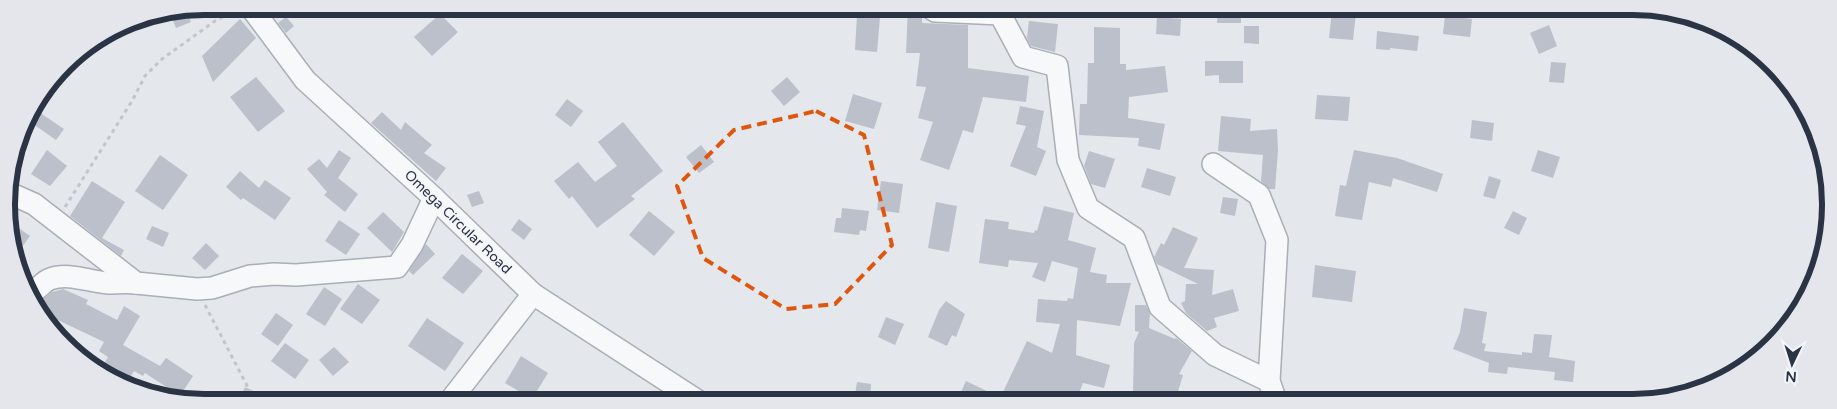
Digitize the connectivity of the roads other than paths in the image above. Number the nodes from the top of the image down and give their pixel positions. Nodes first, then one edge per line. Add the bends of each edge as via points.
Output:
1 (249, 15) edge
2 (1001, 15) edge
3 (1213, 164) dead end
4 (15, 196) edge
5 (434, 198) junction
6 (136, 283) junction
7 (36, 290) edge
8 (533, 294) junction
9 (1273, 391) edge
10 (455, 394) edge
11 (683, 394) edge

1 - 5 street, Omega Circular Road via 305,80
2 - 9 street via 1023,57 1057,66 1068,160 1088,208 1134,238 1160,307 1215,355
3 - 9 street via 1259,195 1277,240
4 - 6 street via 34,204
5 - 6 street via 412,245 397,267 250,276 212,288 197,289
5 - 8 street, Omega Circular Road
6 - 7 street via 107,283 62,276 48,279
8 - 10 street
8 - 11 street, Omega Circular Road

